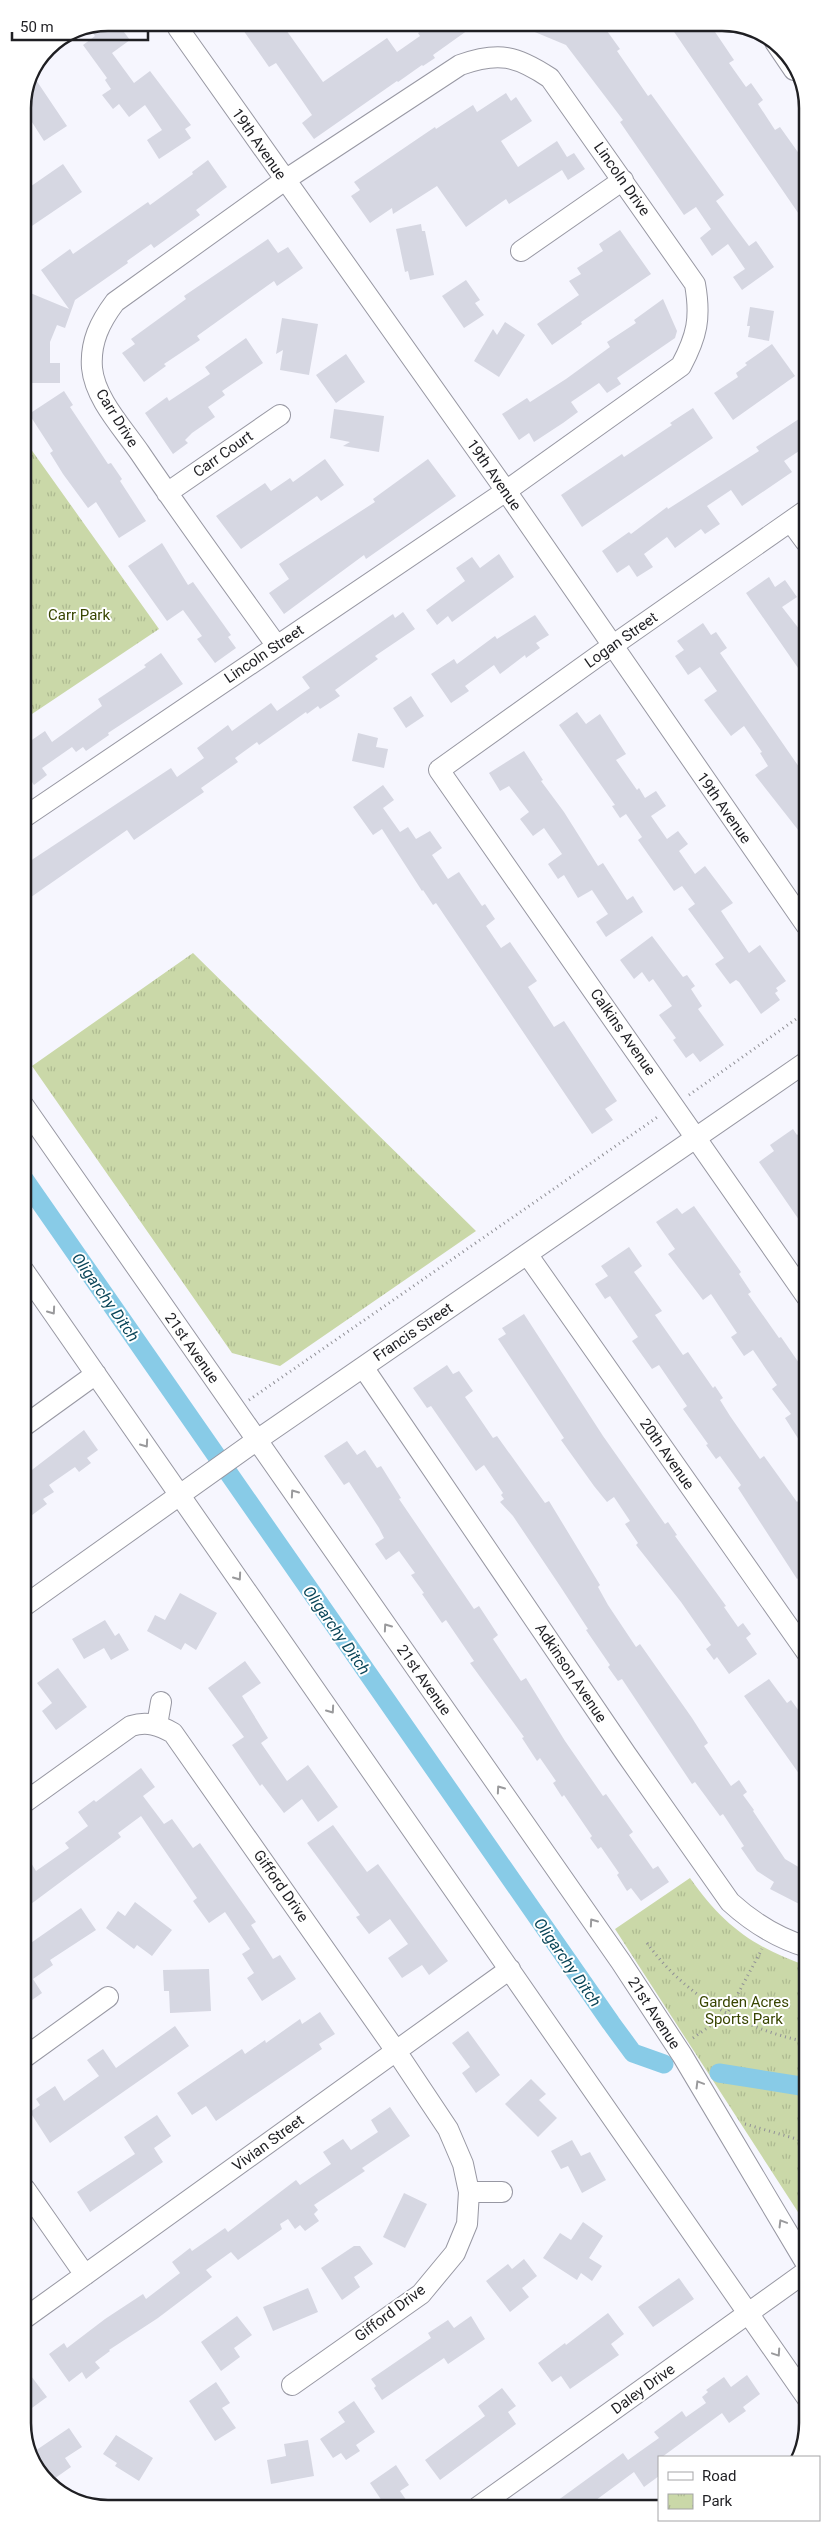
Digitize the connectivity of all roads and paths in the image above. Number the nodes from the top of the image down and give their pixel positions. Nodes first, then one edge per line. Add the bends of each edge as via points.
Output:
1 (180, 31) edge
2 (285, 180) junction
3 (623, 180) junction
4 (521, 251) dead end
5 (280, 415) dead end
6 (506, 491) junction
7 (167, 493) junction
8 (798, 516) edge
9 (277, 646) junction
10 (612, 646) junction
11 (439, 770) joint
12 (31, 813) edge
13 (799, 914) edge
14 (799, 1017) edge
15 (799, 1067) edge
16 (674, 1105) junction
17 (31, 1116) edge
18 (697, 1137) junction
19 (527, 1254) junction
20 (31, 1281) edge
21 (799, 1286) edge
22 (363, 1366) junction
23 (96, 1374) junction
24 (243, 1405) dead end
25 (31, 1421) edge
26 (257, 1440) junction
27 (180, 1494) junction
28 (31, 1601) edge
29 (799, 1643) edge
30 (161, 1702) dead end
31 (158, 1725) junction
32 (31, 1798) edge
33 (771, 1933) junction
34 (648, 1943) dead end
35 (799, 1946) edge
36 (510, 1969) junction
37 (108, 1997) dead end
38 (727, 2014) junction
39 (799, 2040) edge
40 (686, 2042) dead end
41 (396, 2050) junction
42 (31, 2053) edge
43 (736, 2122) dead end
44 (799, 2140) edge
45 (469, 2192) junction
46 (502, 2192) dead end
47 (31, 2198) edge
48 (799, 2252) edge
49 (85, 2276) junction
50 (799, 2277) edge
51 (750, 2313) junction
52 (31, 2314) edge
53 (292, 2385) dead end
54 (799, 2385) edge
55 (488, 2500) edge

1 - 2 street, 19th Avenue
2 - 3 street, Lincoln Drive via 460,65 480,58 506,57 527,63 550,78
2 - 6 street, 19th Avenue
2 - 7 street, Carr Drive via 115,302 101,320 93,346 92,369 98,392
3 - 4 street
3 - 6 street, Lincoln Drive via 695,284 699,307 694,340 680,366
5 - 7 street, Carr Court
6 - 9 street, Lincoln Street
6 - 10 street, 19th Avenue
7 - 9 street, Carr Drive
8 - 10 street, Logan Street
9 - 12 street, Lincoln Street
10 - 11 street, Logan Street
10 - 13 street, 19th Avenue
11 - 16 street, Calkins Avenue
14 - 16 path
15 - 18 street, Francis Street
16 - 18 street, Calkins Avenue
16 - 24 path
17 - 26 street, 21st Avenue
18 - 19 street, Francis Street
18 - 21 street, Calkins Avenue
19 - 22 street, Francis Street
19 - 29 street, 20th Avenue
20 -> 23 street
22 - 26 street, Francis Street
22 - 33 street, Adkinson Avenue via 730,1902
23 - 25 street
23 -> 27 street
26 - 27 street, Francis Street
48 -> 26 street, 21st Avenue via 682,2055 621,1962
27 - 28 street, Francis Street
27 -> 36 street
30 - 31 street
31 - 32 street via 140,1723 131,1726
31 - 41 street, Gifford Drive via 173,1733
33 - 35 street, Adkinson Avenue
33 - 38 path
34 - 38 path via 674,1975
36 - 41 street, Vivian Street
36 - 51 street
37 - 42 street
38 - 39 path via 771,2033
38 - 40 path
41 - 45 street, Gifford Drive via 448,2128 463,2164
41 - 49 street, Vivian Street
43 - 44 path
45 - 46 street
45 - 53 street, Gifford Drive via 467,2224 455,2253 421,2294
47 - 49 street
49 - 52 street, Vivian Street
50 - 51 street, Daley Drive
51 -> 54 street
51 - 55 street, Daley Drive

